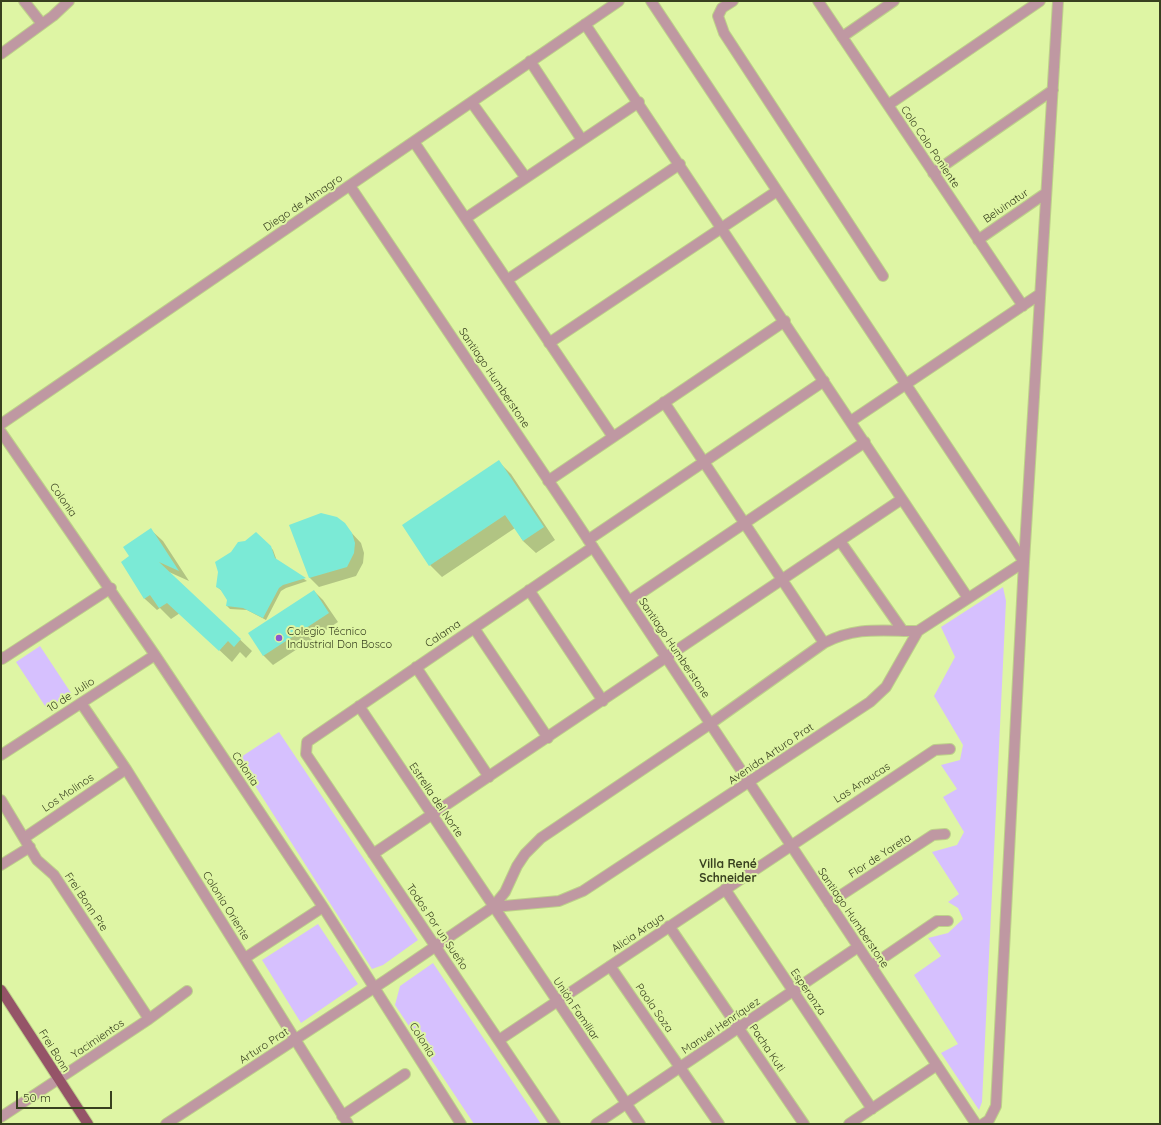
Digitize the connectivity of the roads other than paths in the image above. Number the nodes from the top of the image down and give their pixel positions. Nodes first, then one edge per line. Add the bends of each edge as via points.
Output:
1 (24, 1) edge
2 (69, 1) edge
3 (619, 1) edge
4 (651, 1) edge
5 (733, 1) edge
6 (818, 1) edge
7 (894, 1) edge
8 (1040, 1) edge
9 (1058, 1) edge
10 (42, 24) junction
11 (585, 24) junction
12 (842, 37) junction
13 (1, 54) edge
14 (530, 61) junction
15 (1053, 90) junction
16 (639, 102) junction
17 (472, 103) junction
18 (888, 105) junction
19 (582, 140) junction
20 (414, 142) junction
21 (680, 164) junction
22 (933, 173) junction
23 (526, 178) junction
24 (350, 186) junction
25 (777, 190) junction
26 (1046, 193) junction
27 (466, 218) junction
28 (722, 227) junction
29 (978, 240) junction
30 (883, 276) dead end
31 (507, 280) junction
32 (1040, 294) junction
33 (1023, 306) junction
34 (784, 321) junction
35 (549, 343) junction
36 (824, 381) junction
37 (906, 384) junction
38 (664, 402) junction
39 (851, 421) junction
40 (1, 424) edge
41 (1, 432) edge
42 (612, 437) junction
43 (865, 442) junction
44 (704, 462) junction
45 (548, 481) junction
46 (902, 499) junction
47 (745, 523) junction
48 (840, 541) junction
49 (591, 544) junction
50 (1024, 562) junction
51 (782, 580) junction
52 (111, 588) junction
53 (529, 590) junction
54 (968, 598) junction
55 (629, 601) junction
56 (474, 628) junction
57 (903, 631) junction
58 (918, 631) junction
59 (824, 643) junction
60 (155, 655) junction
61 (2, 658) edge
62 (667, 658) junction
63 (416, 667) junction
64 (603, 701) junction
65 (81, 703) junction
66 (358, 706) junction
67 (710, 724) junction
68 (548, 738) junction
69 (307, 742) joint
70 (950, 749) dead end
71 (1, 755) edge
72 (126, 769) junction
73 (489, 777) junction
74 (750, 783) junction
75 (1, 800) edge
76 (432, 815) junction
77 (945, 834) dead end
78 (24, 838) junction
79 (791, 845) junction
80 (30, 847) junction
81 (373, 854) junction
82 (1, 865) edge
83 (725, 889) junction
84 (829, 903) junction
85 (322, 907) junction
86 (493, 907) junction
87 (948, 920) dead end
88 (670, 926) junction
89 (435, 946) junction
90 (858, 947) junction
91 (245, 958) junction
92 (610, 966) junction
93 (871, 966) junction
94 (375, 987) junction
95 (1, 990) edge
96 (186, 991) dead end
97 (793, 991) junction
98 (557, 1001) junction
99 (149, 1019) junction
100 (738, 1028) junction
101 (295, 1040) junction
102 (498, 1040) junction
103 (937, 1065) junction
104 (680, 1068) junction
105 (405, 1074) dead end
106 (58, 1080) junction
107 (626, 1104) junction
108 (872, 1109) junction
109 (1, 1117) edge
110 (345, 1120) edge
111 (88, 1124) edge
112 (166, 1124) edge
113 (461, 1124) edge
114 (555, 1124) edge
115 (596, 1124) edge
116 (640, 1124) edge
117 (719, 1124) edge
118 (804, 1124) edge
119 (849, 1124) edge
120 (976, 1124) edge
121 (983, 1124) edge

1 - 10 street
2 - 10 street
3 - 11 street, Diego de Almagro
4 - 25 street
5 - 30 street via 722,8 718,16 724,33
6 - 12 street, Colo Colo Poniente
7 - 12 street
8 - 18 street
9 - 15 street
10 - 13 street
11 - 14 street, Diego de Almagro
11 - 16 street
12 - 18 street, Colo Colo Poniente
14 - 17 street, Diego de Almagro
14 - 19 street
15 - 22 street
15 - 26 street
16 - 19 street
16 - 21 street
17 - 20 street, Diego de Almagro
17 - 23 street
18 - 22 street, Colo Colo Poniente
19 - 23 street
20 - 24 street, Diego de Almagro
20 - 27 street
21 - 28 street
21 - 31 street
22 - 29 street, Colo Colo Poniente
23 - 27 street
24 - 40 street, Diego de Almagro
24 - 45 street, Santiago Humberstone
25 - 28 street
25 - 37 street
26 - 29 street, Beluinatur
26 - 32 street
27 - 31 street
28 - 34 street
28 - 35 street
29 - 33 street, Colo Colo Poniente
31 - 35 street
32 - 33 street
32 - 50 street
33 - 37 street
34 - 36 street
34 - 38 street
35 - 42 street
36 - 39 street
36 - 44 street, Calama
37 - 39 street
37 - 50 street
38 - 42 street
38 - 44 street
39 - 43 street
41 - 52 street, Colonia
42 - 45 street
43 - 46 street
43 - 47 street
44 - 47 street
44 - 49 street, Calama
45 - 49 street, Santiago Humberstone
46 - 48 street
46 - 54 street
47 - 51 street
47 - 55 street
48 - 51 street
48 - 57 street
49 - 53 street, Calama
49 - 55 street, Santiago Humberstone
50 - 54 street, Avenida Arturo Prat
50 - 121 street via 996,1106 989,1120
51 - 59 street
51 - 62 street
52 - 60 street, Colonia
52 - 61 street
53 - 56 street, Calama
53 - 64 street
54 - 58 street, Avenida Arturo Prat
55 - 62 street, Santiago Humberstone
56 - 63 street, Calama
56 - 68 street
57 - 58 street, Avenida Arturo Prat
57 - 59 street, Avenida Arturo Prat via 860,630 839,635
58 - 74 street, Avenida Arturo Prat via 886,687 870,702
59 - 67 street, Avenida Arturo Prat
60 - 65 street, 10 de Julio
60 - 85 street, Colonia
62 - 64 street
62 - 67 street, Santiago Humberstone
63 - 66 street, Calama
63 - 73 street
64 - 68 street
65 - 71 street, 10 de Julio
65 - 72 street, Colonia Oriente
66 - 69 street, Calama
66 - 76 street, Estrella del Norte
67 - 74 street, Santiago Humberstone
67 - 86 street, Avenida Arturo Prat via 541,838 517,866 505,892
68 - 73 street
69 - 81 street, Todos Por un Sueño via 306,754
70 - 79 street, Las Anaucas via 935,750
72 - 78 street, Los Molinos
72 - 91 street, Colonia Oriente
73 - 76 street
74 - 79 street, Santiago Humberstone
74 - 86 street, Avenida Arturo Prat via 583,892 560,900
75 - 78 street, Frei Bonn Pte
76 - 81 street
76 - 86 street, Estrella del Norte
77 - 84 street, Flor de Yareta via 933,836
78 - 80 street, Frei Bonn Pte
79 - 83 street, Alicia Araya
79 - 84 street, Santiago Humberstone
80 - 82 street
80 - 99 street, Frei Bonn Pte via 37,860 54,875
81 - 89 street, Todos Por un Sueño
83 - 88 street, Alicia Araya
83 - 97 street, Esperanza
84 - 90 street, Santiago Humberstone
85 - 91 street
85 - 94 street, Colonia
86 - 89 street, Avenida Arturo Prat
86 - 98 street, Unión Familiar
87 - 93 street via 937,921
88 - 92 street, Alicia Araya
88 - 100 street, Pacha Kuti
89 - 94 street, Avenida Arturo Prat
89 - 102 street, Todos Por un Sueño
90 - 93 street, Santiago Humberstone
90 - 97 street, Manuel Henríquez
91 - 101 street, Colonia Oriente
92 - 98 street, Alicia Araya
92 - 104 street, Paola Soza
93 - 103 street, Santiago Humberstone
94 - 101 street, Arturo Prat
94 - 113 street, Colonia
95 - 106 main road, Frei Bonn
96 - 99 street, Yacimientos
97 - 100 street, Manuel Henríquez
97 - 108 street, Esperanza
98 - 102 street, Alicia Araya
98 - 107 street, Unión Familiar
99 - 106 street, Yacimientos
100 - 104 street, Manuel Henríquez
100 - 118 street, Pacha Kuti
101 - 110 street, Colonia Oriente
101 - 112 street, Arturo Prat
102 - 114 street, Todos Por un Sueño
103 - 108 street
103 - 120 street, Santiago Humberstone
104 - 107 street, Manuel Henríquez
104 - 117 street, Paola Soza
105 - 110 street
106 - 109 street, Yacimientos
106 - 111 main road, Frei Bonn
107 - 115 street, Manuel Henríquez
107 - 116 street, Unión Familiar
108 - 119 street

